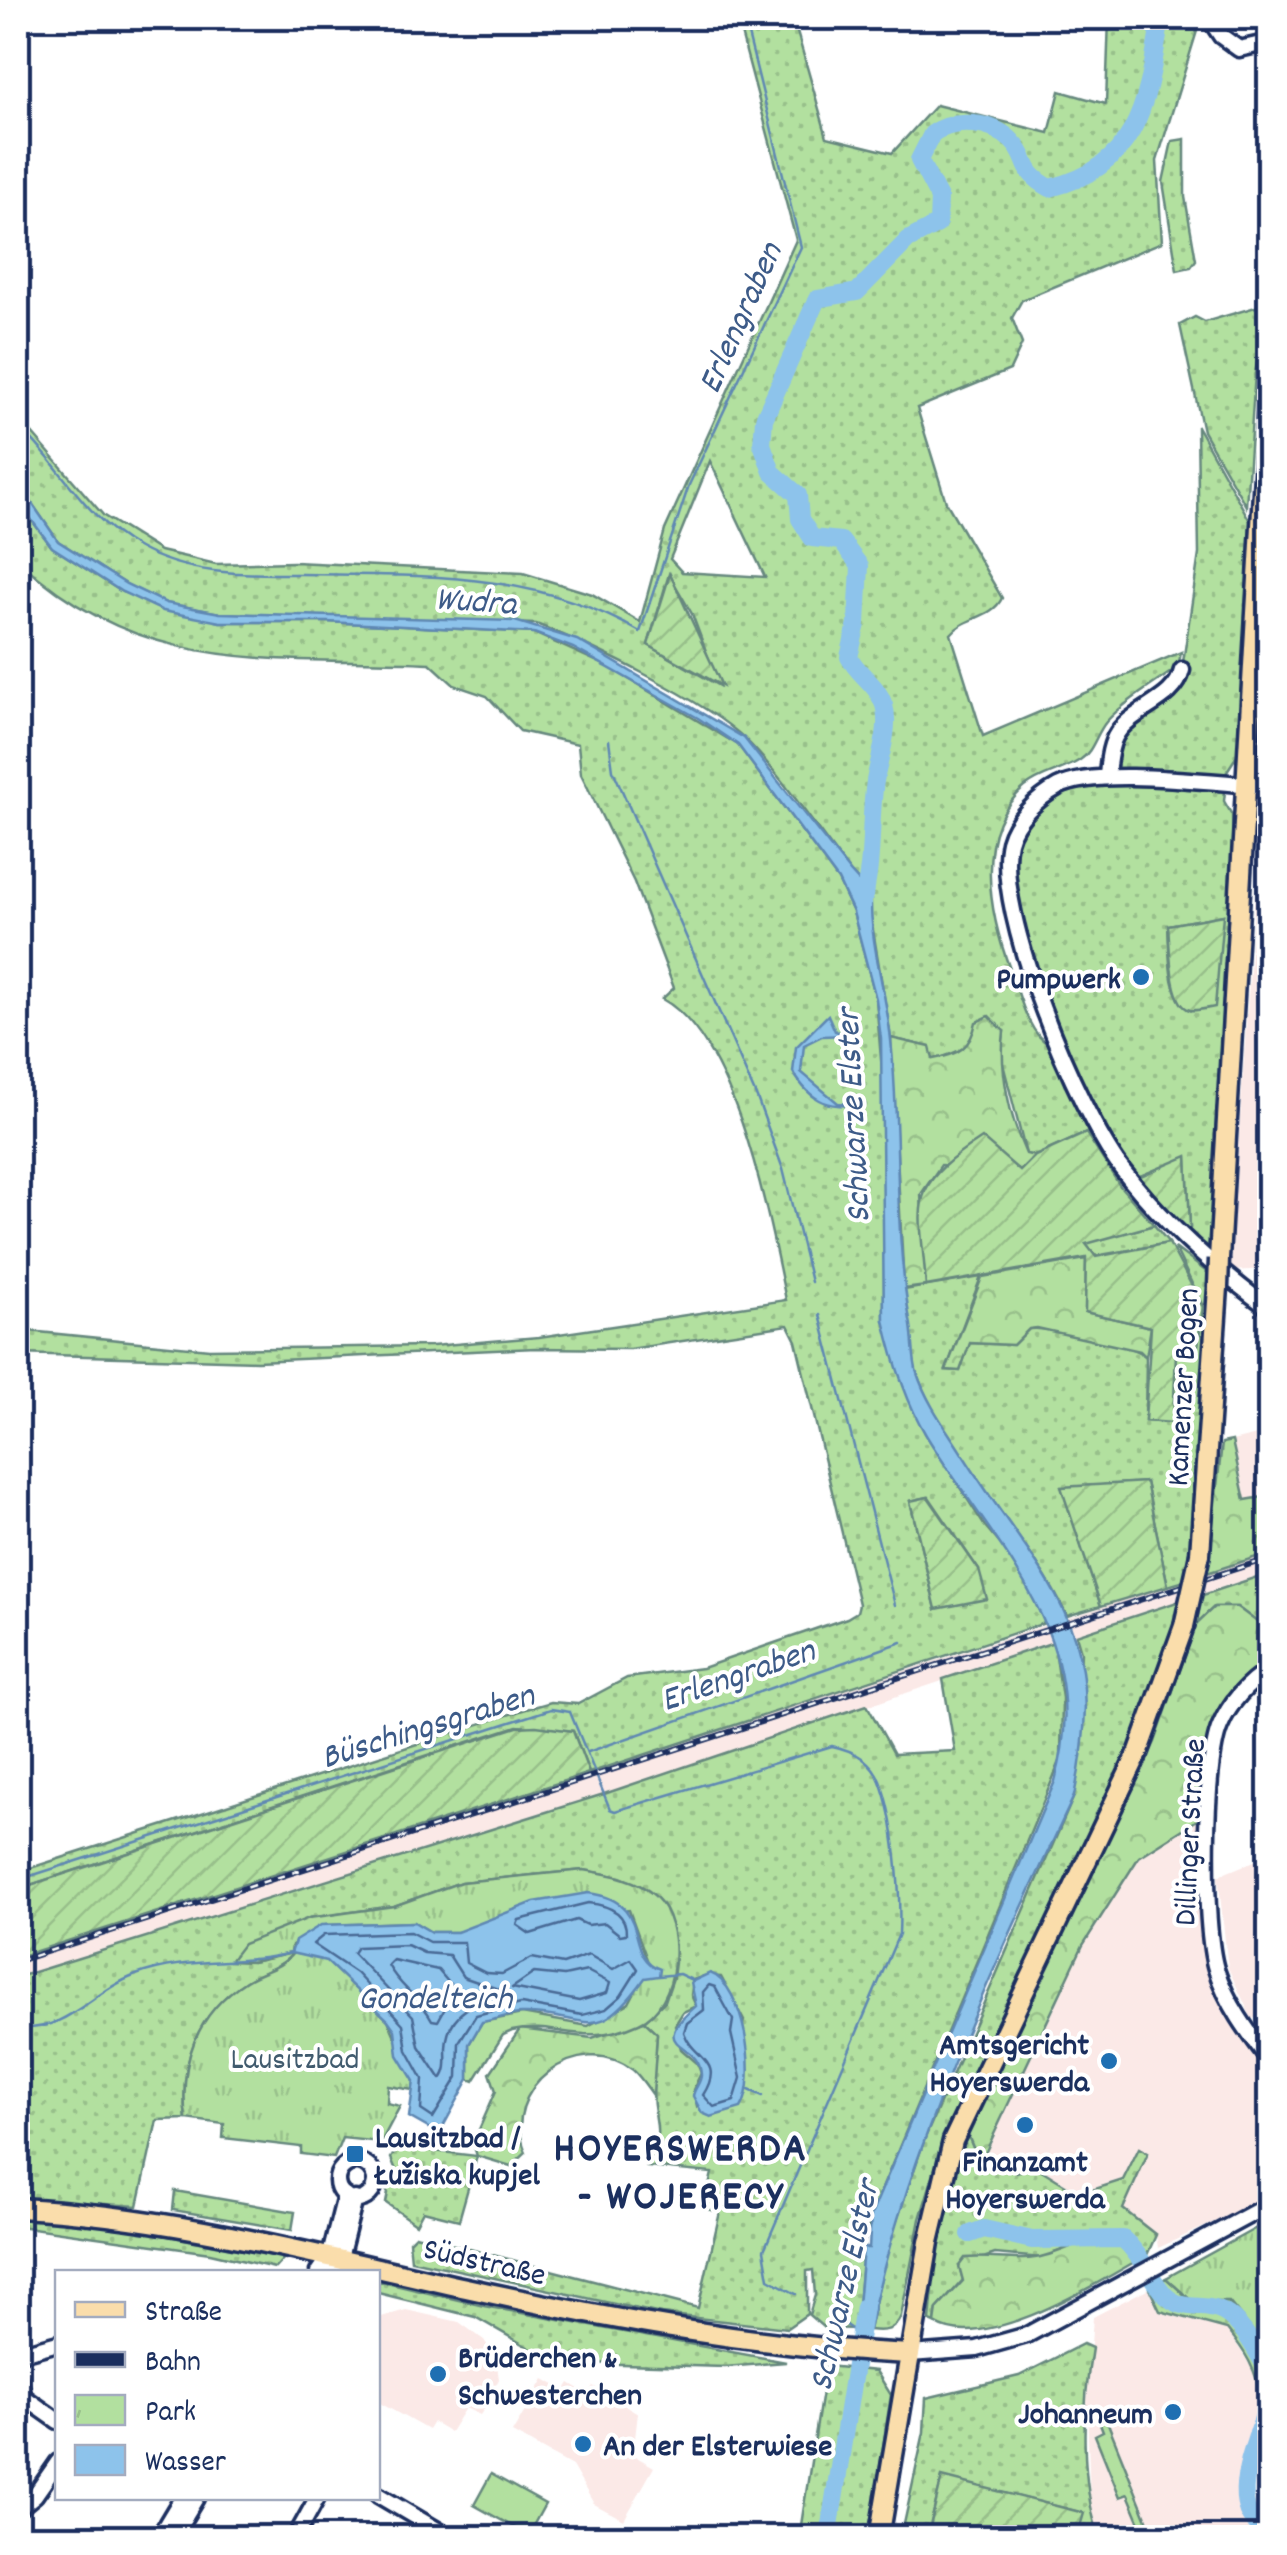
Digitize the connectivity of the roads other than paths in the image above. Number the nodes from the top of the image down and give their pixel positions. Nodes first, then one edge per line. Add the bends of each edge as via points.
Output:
1 (1209, 18) edge
2 (1270, 42) edge
3 (1270, 369) edge
4 (1182, 670) dead end
5 (1107, 777) junction
6 (1247, 784) junction
7 (1270, 786) edge
8 (1270, 1308) edge
9 (1270, 1669) edge
10 (1270, 2061) edge
11 (350, 2198) dead end
12 (1270, 2204) edge
13 (18, 2208) edge
14 (334, 2262) edge
15 (373, 2270) edge
16 (380, 2271) edge
17 (55, 2344) edge
18 (18, 2354) edge
19 (910, 2354) junction
20 (18, 2376) edge
21 (55, 2420) edge
22 (55, 2466) edge
23 (380, 2495) edge
24 (187, 2500) edge
25 (188, 2500) edge
26 (316, 2500) edge
27 (18, 2509) edge
28 (158, 2538) edge
29 (172, 2538) edge
30 (294, 2538) edge
31 (451, 2538) edge
32 (879, 2538) edge

1 - 2 street via 1239,49
3 - 6 main road, Kamenzer Bogen
4 - 5 street via 1171,691 1115,736
5 - 6 street
5 - 8 street via 1062,785 1036,801 1010,838 1007,885 1053,1040 1118,1164 1175,1240
6 - 7 street
6 - 19 main road, Kamenzer Bogen, bridge via 1200,1554 1184,1626 1139,1752 953,2141
9 - 10 street, Dillinger Straße via 1241,1692 1218,1729 1206,1891 1218,1974 1237,2017
11 - 14 street
12 - 19 street via 1012,2341
13 - 14 main road, Südstraße via 201,2228
14 - 15 main road, Südstraße
16 - 19 main road, Südstraße via 590,2314
17 - 18 street
19 - 32 main road, Kamenzer Bogen
20 - 21 street via 24,2397
22 - 27 street
23 - 31 street
24 - 28 street
25 - 29 street
26 - 30 street

